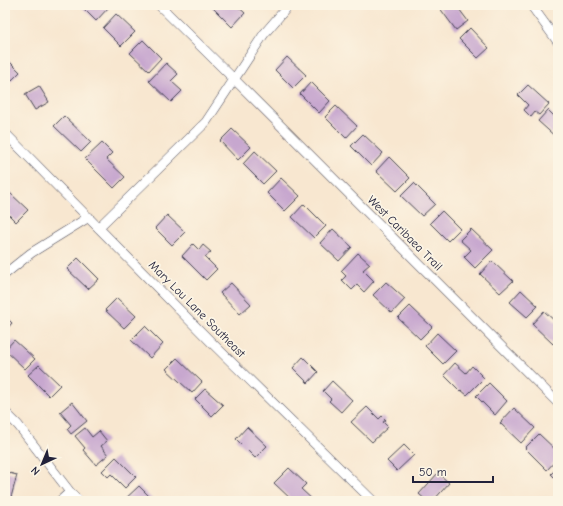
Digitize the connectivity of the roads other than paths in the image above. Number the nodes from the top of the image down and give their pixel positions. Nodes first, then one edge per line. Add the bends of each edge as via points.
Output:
1 (158, 5) edge
2 (289, 5) edge
3 (531, 5) edge
4 (558, 42) edge
5 (234, 79) junction
6 (5, 133) edge
7 (89, 217) junction
8 (99, 227) junction
9 (5, 274) edge
10 (558, 403) edge
11 (5, 412) edge
12 (70, 492) junction
13 (60, 501) edge
14 (79, 501) edge
15 (373, 501) edge

1 - 5 street, West Caribaea Trail
2 - 5 street via 264,34
3 - 4 street
5 - 8 street via 206,122
5 - 10 street, West Caribaea Trail
6 - 7 street, Mary Lou Lane Southeast
7 - 8 street, Mary Lou Lane Southeast
7 - 9 street via 31,252
8 - 15 street, Mary Lou Lane Southeast via 211,342
11 - 12 street
12 - 13 street
12 - 14 street

